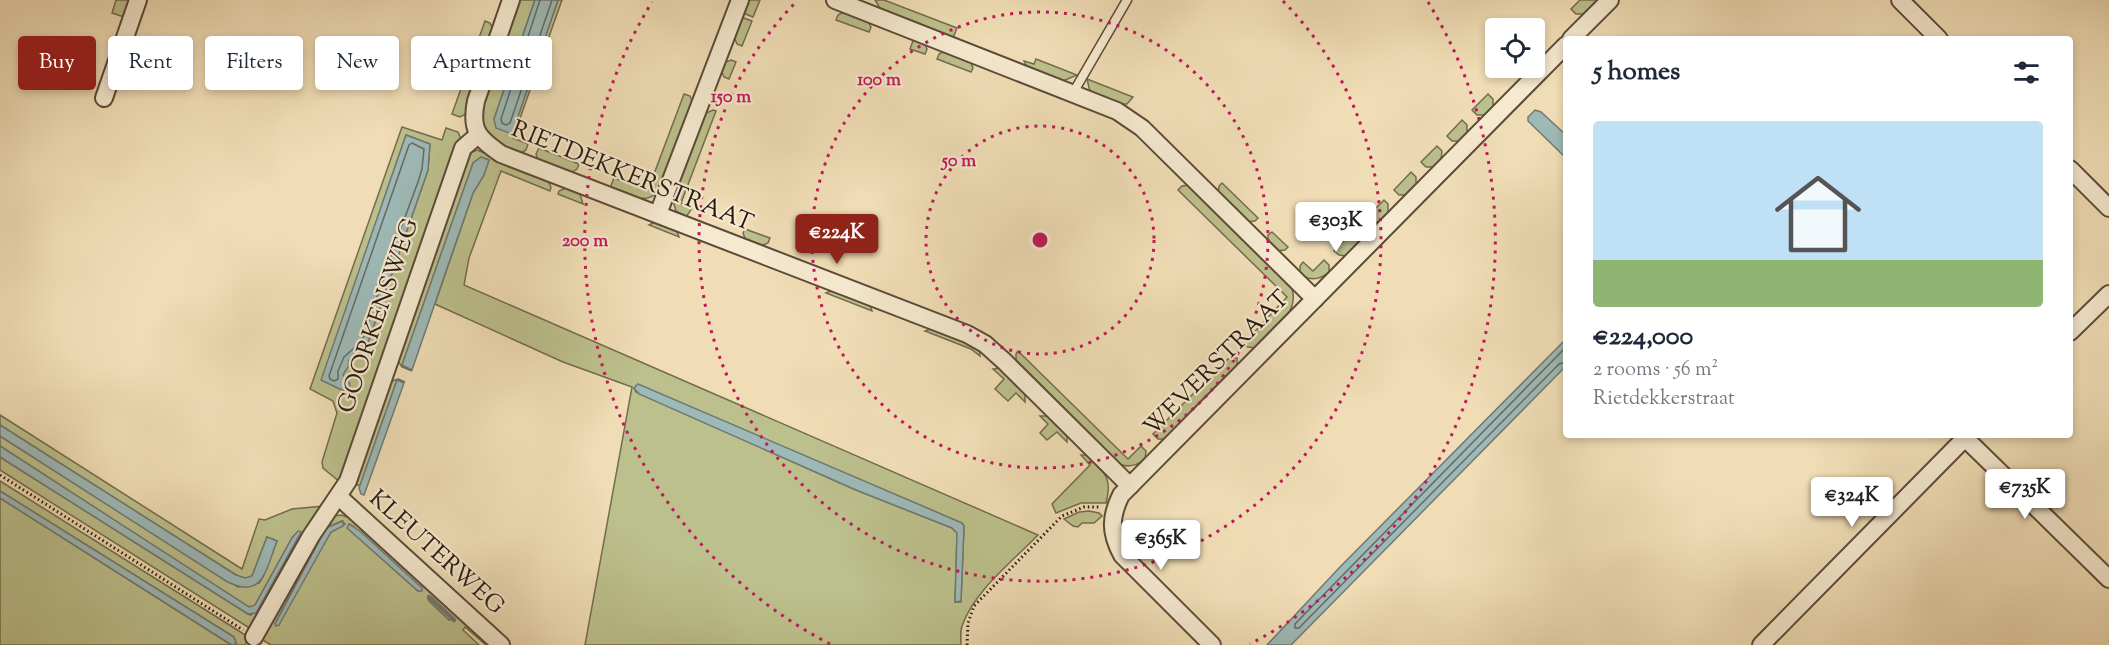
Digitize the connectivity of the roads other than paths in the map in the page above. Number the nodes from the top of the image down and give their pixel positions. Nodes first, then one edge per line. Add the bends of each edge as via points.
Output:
1 (138, 0) edge
2 (511, 0) edge
3 (740, 0) edge
4 (835, 0) edge
5 (1127, 0) edge
6 (1610, 0) edge
7 (1900, 0) edge
8 (862, 5) edge
9 (1574, 36) edge
10 (1936, 36) edge
11 (1563, 48) edge
12 (1073, 93) junction
13 (104, 98) dead end
14 (478, 135) junction
15 (2073, 172) edge
16 (2109, 208) edge
17 (658, 214) junction
18 (2109, 294) edge
19 (1315, 298) junction
20 (2073, 329) edge
21 (1965, 438) edge
22 (1969, 438) edge
23 (1130, 486) junction
24 (339, 497) junction
25 (2109, 579) edge
26 (254, 637) road end
27 (501, 645) edge
28 (1212, 645) edge
29 (1761, 645) edge

1 - 13 street
2 - 14 street via 476,101 472,118
3 - 17 street
4 - 8 street
5 - 12 lane
6 - 9 street
7 - 10 street
8 - 12 street
11 - 19 street, WEVERSTRAAT
12 - 19 street via 1117,111 1142,128
14 - 17 street, RIETDEKKERSTRAAT via 501,154
14 - 24 street, GOORKENSWEG via 463,148 348,481
15 - 16 street
17 - 23 street, RIETDEKKERSTRAAT via 968,334 1005,362
18 - 20 street
19 - 23 street, WEVERSTRAAT
21 - 29 street
22 - 25 street
23 - 28 street, WEVERSTRAAT via 1114,510 1111,525 1115,543 1122,555
24 - 26 street, GOORKENSWEG via 311,536
24 - 27 street, KLEUTERWEG

